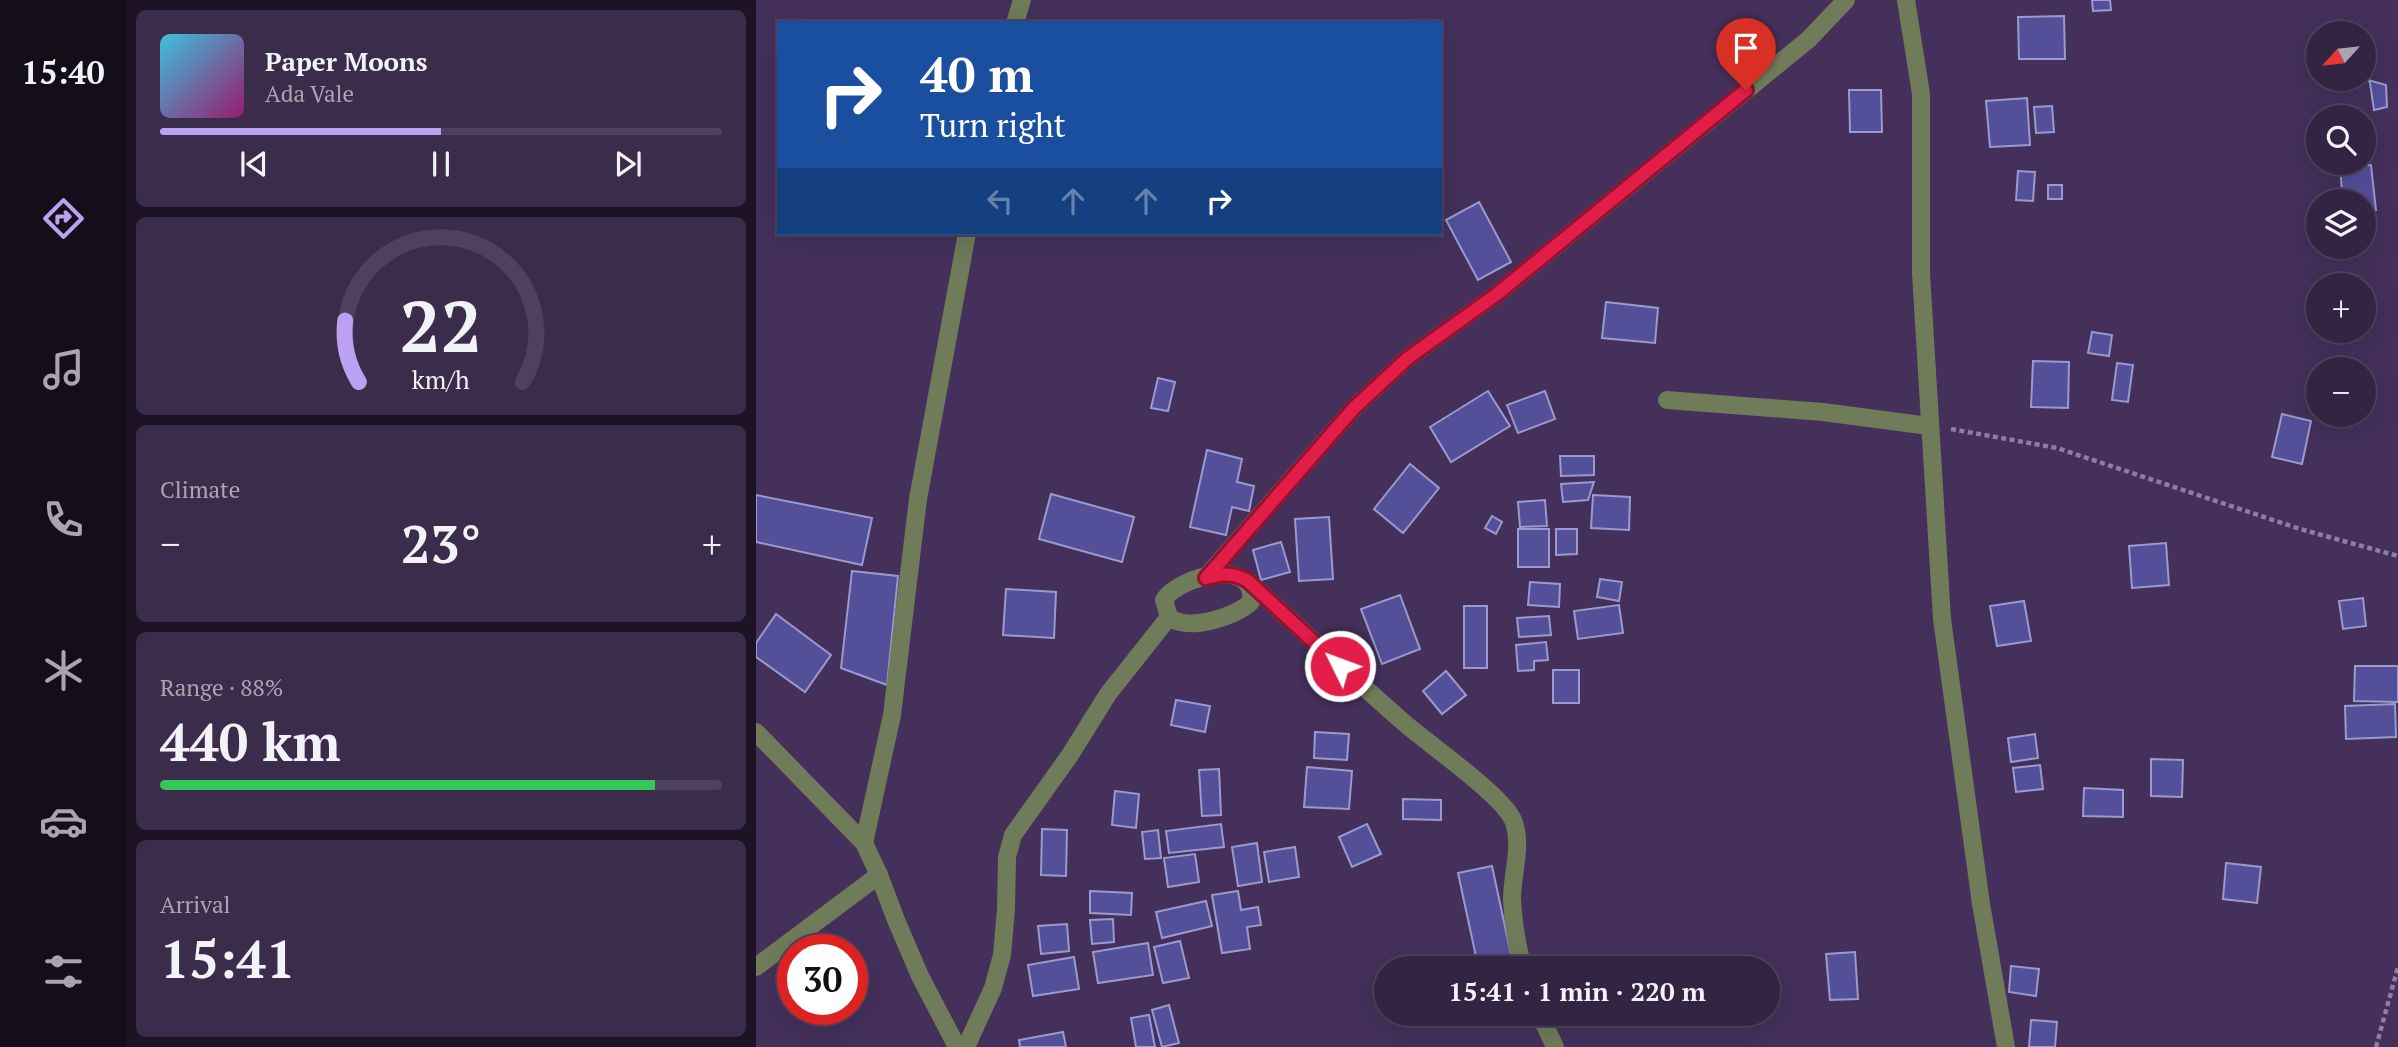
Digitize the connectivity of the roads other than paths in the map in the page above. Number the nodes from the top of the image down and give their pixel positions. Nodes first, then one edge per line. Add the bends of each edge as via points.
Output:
1 (1022, 0) edge
2 (1846, 0) edge
3 (1906, 0) edge
4 (1016, 21) edge
5 (967, 235) edge
6 (1667, 400) dead end
7 (1929, 426) junction
8 (1206, 578) junction
9 (1248, 581) junction
10 (1169, 617) junction
11 (756, 732) edge
12 (864, 843) junction
13 (879, 875) junction
14 (1519, 956) edge
15 (756, 967) edge
16 (1545, 1026) edge
17 (957, 1047) edge
18 (966, 1047) edge
19 (1555, 1047) edge
20 (2006, 1047) edge

1 - 4 street
2 - 8 street via 1809,39 1497,294 1408,358 1354,408
3 - 7 street via 1921,94 1921,273
5 - 12 street via 918,499 892,715
6 - 7 street
7 - 20 street via 1942,619 1981,904
8 - 9 street via 1225,574
8 - 10 street via 1168,592 1164,600
9 - 10 street via 1251,602 1232,614 1187,624
9 - 14 street via 1502,805 1517,836 1512,899
10 - 18 street via 1108,694 1013,835 1007,857 1002,955 993,988
11 - 12 street
12 - 13 street
13 - 15 street
13 - 17 street via 920,976
16 - 19 street

